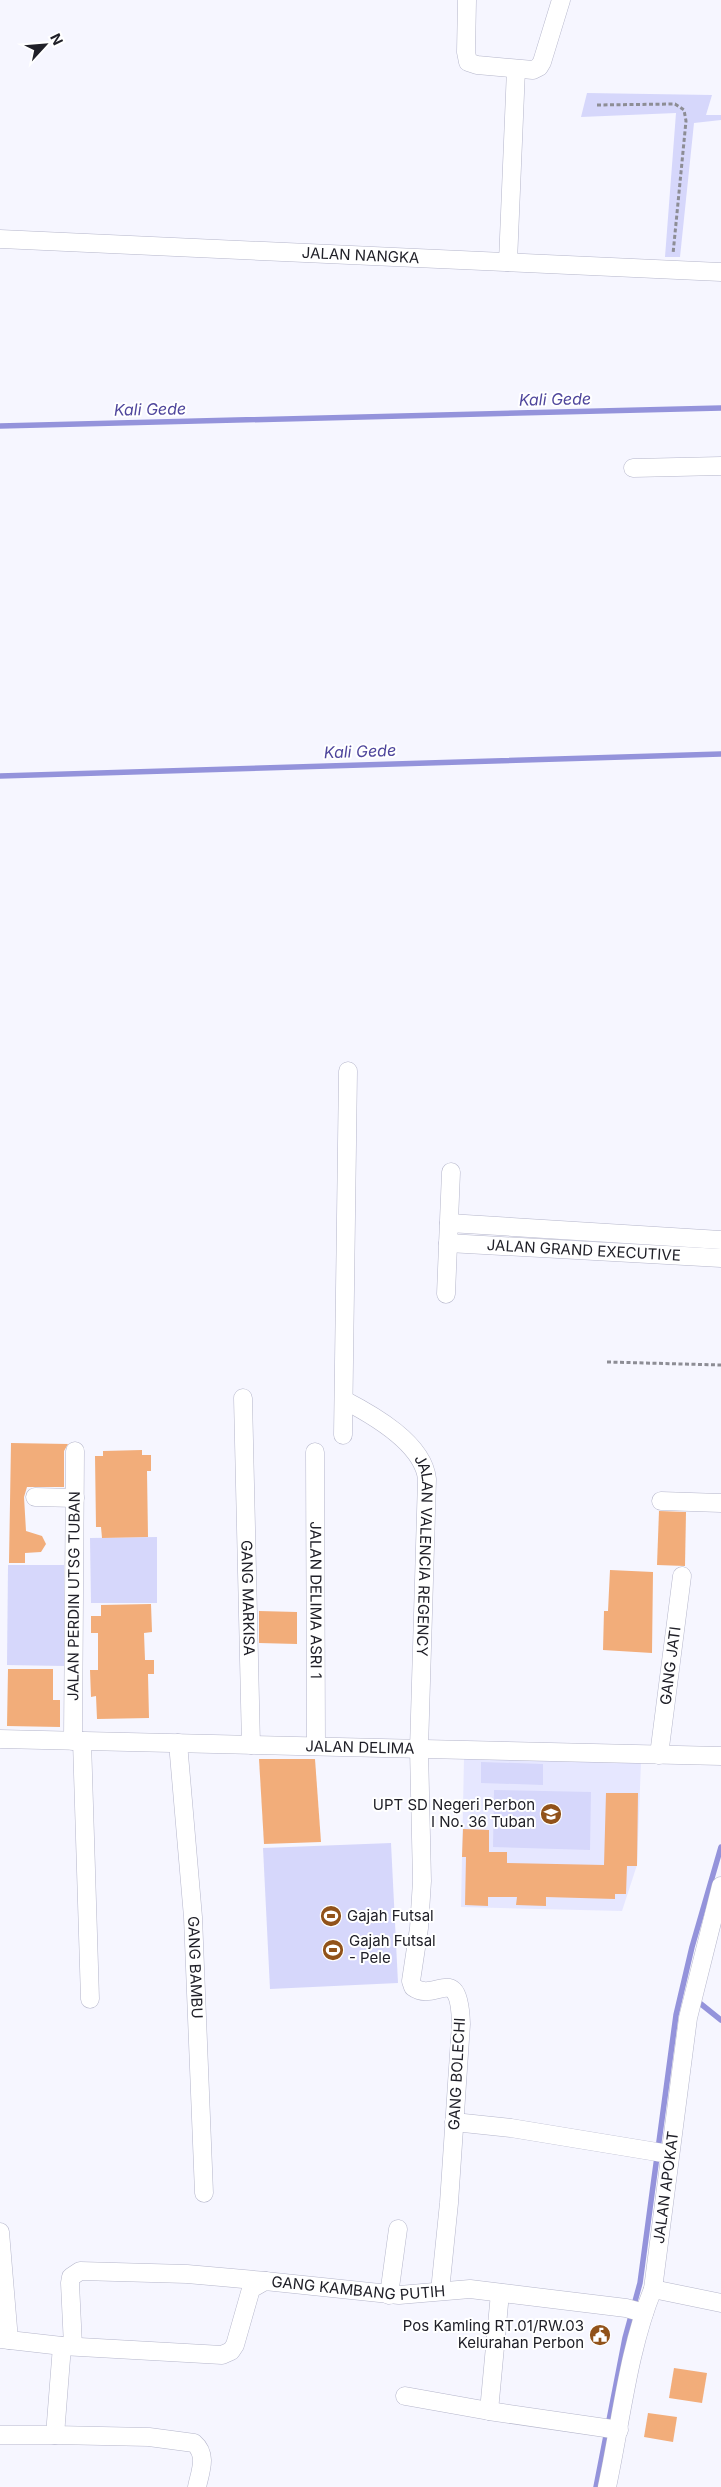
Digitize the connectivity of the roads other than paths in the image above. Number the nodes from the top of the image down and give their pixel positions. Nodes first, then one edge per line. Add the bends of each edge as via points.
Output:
1 (467, 0) edge
2 (561, 0) edge
3 (516, 69) junction
4 (0, 239) edge
5 (508, 262) junction
6 (721, 272) edge
7 (721, 466) edge
8 (633, 468) dead end
9 (348, 1071) dead end
10 (451, 1172) dead end
11 (449, 1223) junction
12 (616, 1233) junction
13 (640, 1235) junction
14 (721, 1240) edge
15 (448, 1243) junction
16 (615, 1252) junction
17 (639, 1253) junction
18 (721, 1258) edge
19 (446, 1294) dead end
20 (242, 1398) dead end
21 (344, 1400) junction
22 (343, 1435) dead end
23 (75, 1451) dead end
24 (315, 1452) dead end
25 (35, 1497) dead end
26 (75, 1498) junction
27 (661, 1501) dead end
28 (721, 1503) edge
29 (682, 1576) dead end
30 (0, 1739) edge
31 (78, 1741) junction
32 (178, 1743) junction
33 (251, 1745) junction
34 (316, 1746) junction
35 (419, 1749) junction
36 (659, 1755) junction
37 (721, 1756) edge
38 (721, 1886) edge
39 (714, 1937) edge
40 (90, 1999) dead end
41 (454, 2122) junction
42 (662, 2153) junction
43 (204, 2193) dead end
44 (398, 2229) dead end
45 (0, 2232) edge
46 (268, 2281) junction
47 (653, 2289) junction
48 (440, 2290) junction
49 (500, 2293) junction
50 (389, 2295) junction
51 (721, 2302) edge
52 (636, 2311) junction
53 (4, 2340) edge
54 (68, 2346) junction
55 (405, 2396) dead end
56 (489, 2411) junction
57 (610, 2428) junction
58 (0, 2435) edge
59 (56, 2435) junction
60 (197, 2487) edge
61 (607, 2487) edge

1 - 3 street via 468,62
2 - 3 street via 540,66 533,70
3 - 5 street
4 - 5 street, JALAN NANGKA
5 - 6 street, JALAN NANGKA
7 - 8 street
9 - 21 street
10 - 11 street
11 - 12 street, JALAN GRAND EXECUTIVE
11 - 15 street
12 - 13 street, JALAN GRAND EXECUTIVE
12 - 16 street
13 - 14 street, JALAN GRAND EXECUTIVE
13 - 17 street
15 - 16 street, JALAN GRAND EXECUTIVE
15 - 19 street
16 - 17 street, JALAN GRAND EXECUTIVE
17 - 18 street, JALAN GRAND EXECUTIVE
20 - 33 street, GANG MARKISA
21 - 22 street
21 - 35 street, JALAN VALENCIA REGENCY via 397,1434 416,1455 426,1475
23 - 26 street, JALAN PERDIN UTSG TUBAN
24 - 34 street, JALAN DELIMA ASRI 1
25 - 26 street
26 - 31 street, JALAN PERDIN UTSG TUBAN
27 - 28 street
29 - 36 street, GANG JATI
30 - 31 street, JALAN DELIMA
31 - 32 street, JALAN DELIMA
31 - 40 street, JALAN PERDIN UTSG TUBAN
32 - 33 street, JALAN DELIMA
32 - 43 street, GANG BAMBU via 193,1917
33 - 34 street, JALAN DELIMA
34 - 35 street, JALAN DELIMA
35 - 36 street, JALAN DELIMA
35 - 41 street, GANG BOLECHI via 422,1881 411,1981 418,1990 449,1988 459,1998 461,2024
36 - 37 street, JALAN DELIMA
38 - 39 street, JALAN APOKAT
39 - 42 street, JALAN APOKAT via 695,1986
41 - 42 street
41 - 48 street, GANG BOLECHI
42 - 47 street, JALAN APOKAT
44 - 50 street
45 - 53 street
46 - 50 street, GANG KAMBANG PUTIH
46 - 54 street, GANG KAMBANG PUTIH via 260,2282 251,2289 235,2344 225,2354
46 - 54 street via 187,2274 80,2271 70,2283
47 - 51 street
47 - 52 street, JALAN APOKAT
48 - 49 street, GANG KAMBANG PUTIH
48 - 50 street, GANG KAMBANG PUTIH
49 - 52 street, GANG KAMBANG PUTIH
49 - 56 street
52 - 57 street, JALAN APOKAT
53 - 54 street, GANG KAMBANG PUTIH
54 - 59 street
55 - 56 street
56 - 57 street
57 - 61 street, JALAN APOKAT
58 - 59 street
59 - 60 street via 149,2437 194,2444 199,2448 202,2459

